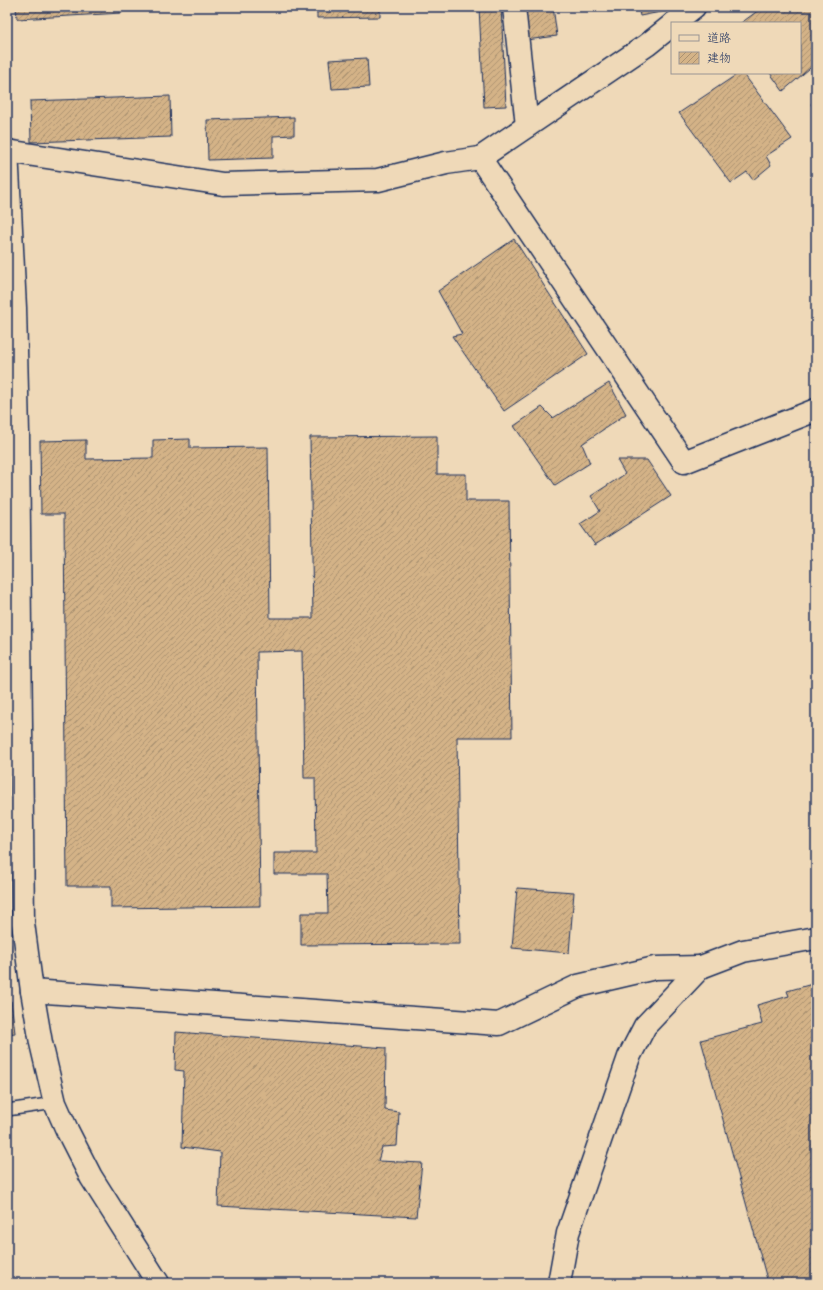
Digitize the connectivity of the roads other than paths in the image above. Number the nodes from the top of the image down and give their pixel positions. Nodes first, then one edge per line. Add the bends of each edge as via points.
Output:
1 (514, 7) edge
2 (694, 7) edge
3 (675, 22) edge
4 (671, 26) edge
5 (528, 126) junction
6 (7, 150) edge
7 (480, 158) junction
8 (816, 410) edge
9 (13, 434) edge
10 (816, 938) edge
11 (701, 967) junction
12 (32, 991) junction
13 (55, 1103) junction
14 (7, 1110) edge
15 (158, 1283) edge
16 (559, 1283) edge

1 - 5 street
2 - 3 street
4 - 5 street via 647,45
5 - 7 street
6 - 7 street via 223,184 378,180 446,163
6 - 9 street via 15,308
7 - 8 street via 684,462
9 - 12 street via 23,922
10 - 11 street via 743,951
11 - 12 street via 656,968 578,986 499,1024
11 - 16 street via 645,1026 628,1057 568,1233
12 - 13 street
13 - 14 lane
13 - 15 street via 91,1177

